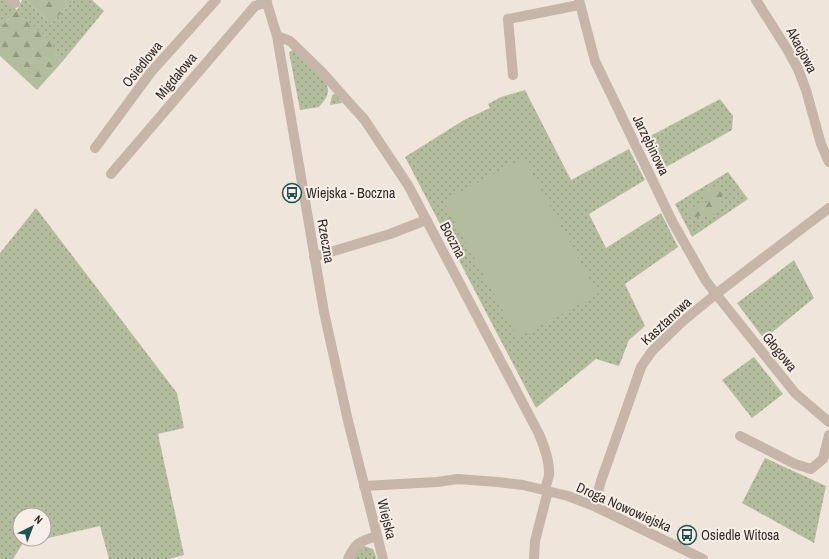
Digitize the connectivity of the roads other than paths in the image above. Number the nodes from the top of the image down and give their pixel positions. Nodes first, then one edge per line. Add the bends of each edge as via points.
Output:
1 (216, 0) edge
2 (756, 0) edge
3 (267, 1) edge
4 (579, 2) edge
5 (278, 36) junction
6 (513, 75) dead end
7 (95, 148) dead end
8 (829, 162) edge
9 (111, 174) dead end
10 (829, 208) edge
11 (426, 220) junction
12 (314, 256) junction
13 (716, 294) junction
14 (829, 422) edge
15 (829, 435) edge
16 (740, 436) dead end
17 (364, 486) junction
18 (546, 490) junction
19 (594, 506) junction
20 (376, 536) junction
21 (348, 559) edge
22 (383, 559) edge
23 (534, 559) edge
24 (703, 559) edge

1 - 7 street, Osiedlowa via 152,72
2 - 8 street, Akacjowa via 788,49 798,70 820,144
3 - 5 street, Rzeczna
3 - 9 street, Migdałowa via 255,6
4 - 6 street via 508,19
4 - 13 street, Jarzębinowa via 595,61 620,115 673,222
5 - 11 street, Boczna via 290,40 303,52 364,119 408,185
5 - 12 street, Rzeczna
10 - 13 street, Kasztanowa
11 - 12 street via 390,234
11 - 18 street, Boczna via 539,434 549,468
12 - 17 street, Rzeczna via 334,358
13 - 14 street, Głogowa via 795,392
13 - 19 street, Kasztanowa via 664,338 641,367
15 - 16 street via 823,459 811,468 795,464
17 - 18 street, Droga Nowowiejska via 458,479
17 - 20 street, Wiejska
18 - 19 street, Droga Nowowiejska
18 - 23 street, Boczna via 535,541
19 - 24 street, Droga Nowowiejska
20 - 21 street via 364,539 353,547
20 - 22 street, Wiejska

